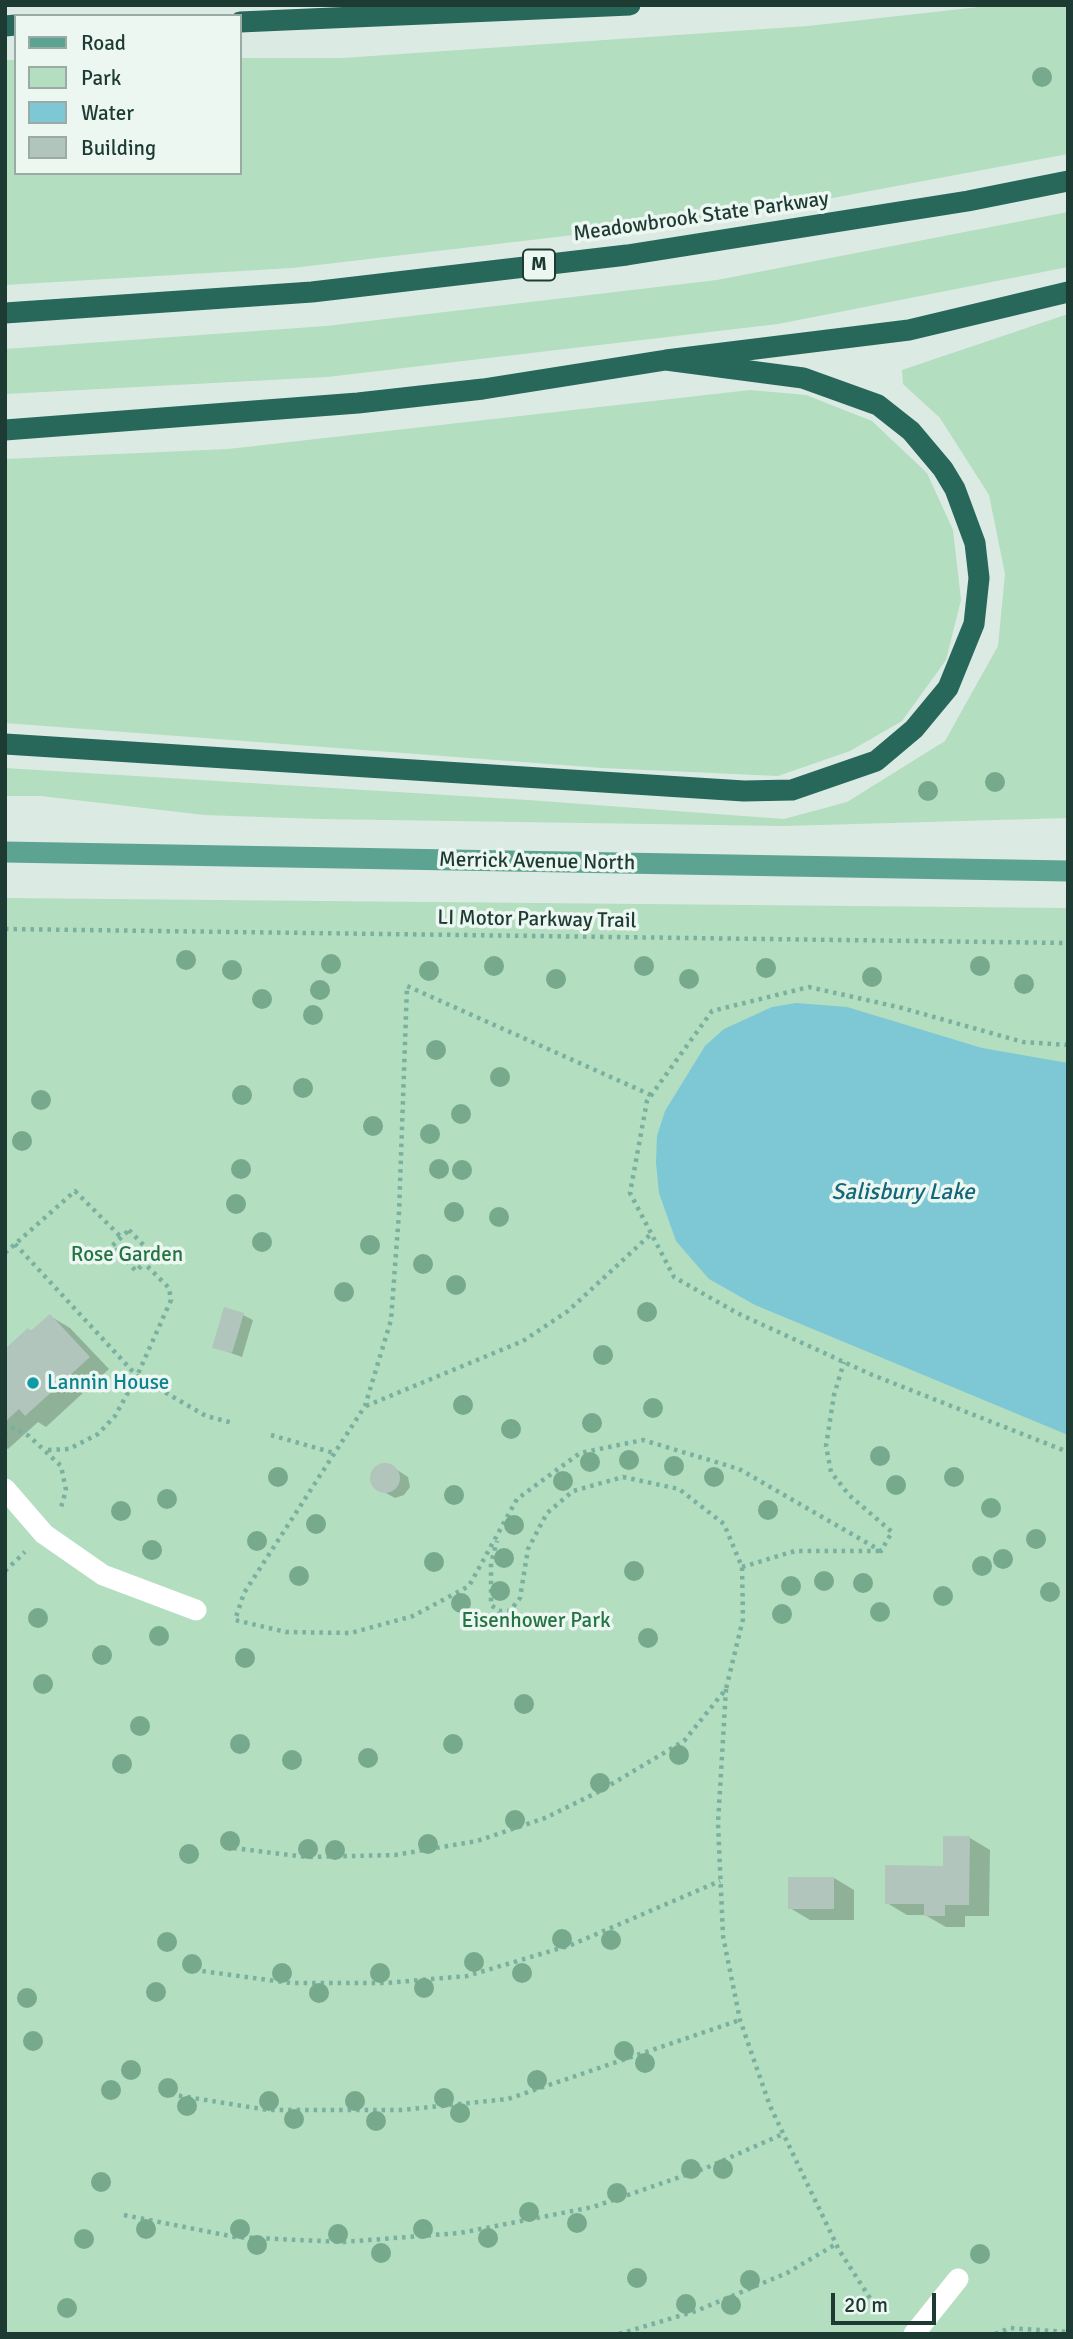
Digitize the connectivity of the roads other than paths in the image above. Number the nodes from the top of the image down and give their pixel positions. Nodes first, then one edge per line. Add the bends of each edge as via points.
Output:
1 (630, 5) edge
2 (242, 22) edge
3 (1068, 181) edge
4 (1068, 292) edge
5 (5, 313) edge
6 (666, 360) junction
7 (5, 430) edge
8 (5, 744) edge
9 (5, 852) edge
10 (1068, 871) edge
11 (5, 1489) edge
12 (196, 1611) dead end
13 (958, 2279) dead end
14 (914, 2334) edge

1 - 2 highway
3 - 5 highway, Meadowbrook State Parkway / M via 627,255 312,292
4 - 6 highway via 909,330
6 - 7 highway via 358,403
6 - 8 highway via 803,378 878,405 911,431 955,489 975,543 979,578 974,624 948,688 914,729 876,761 792,789 744,791
9 - 10 main road, Merrick Avenue North
11 - 12 lane via 44,1534 103,1576
13 - 14 lane

